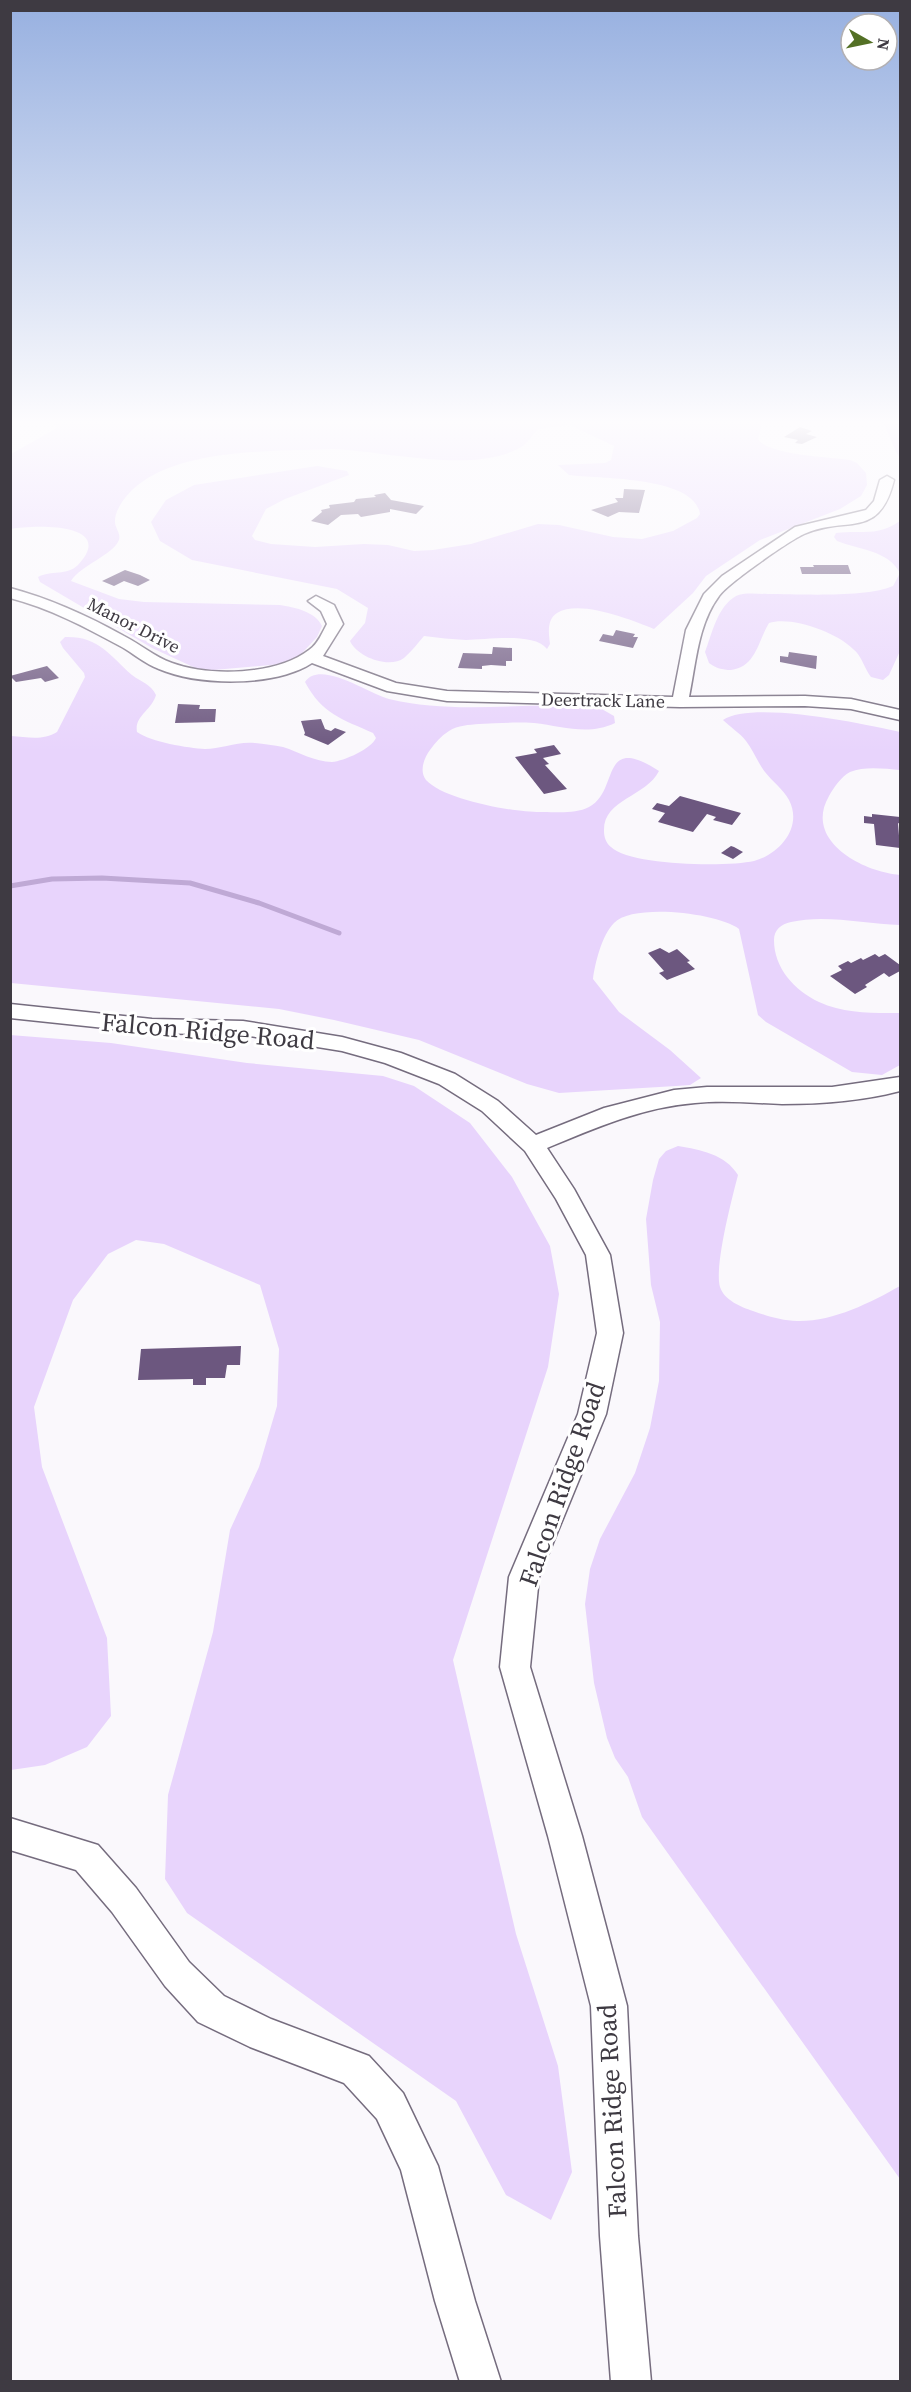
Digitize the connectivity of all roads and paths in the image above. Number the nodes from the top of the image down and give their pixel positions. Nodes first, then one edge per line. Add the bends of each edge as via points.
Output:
1 (799, 531) edge
2 (10, 593) edge
3 (316, 601) dead end
4 (310, 657) junction
5 (680, 702) junction
6 (900, 715) edge
7 (10, 1011) edge
8 (900, 1084) edge
9 (533, 1145) junction
10 (10, 1834) edge
11 (481, 2382) edge
12 (631, 2382) edge

1 - 5 street via 758,556 712,594 694,630
2 - 4 street, Manor Drive via 53,606 166,666 189,673 229,676 266,672
3 - 4 street, Manor Drive via 328,608 335,624
4 - 5 street, Deertrack Lane via 393,687 435,695
5 - 6 street, Deertrack Lane via 851,704
7 - 9 street, Falcon Ridge Road via 152,1026 243,1028 342,1044 447,1079 490,1106
8 - 9 street via 840,1094 695,1095 655,1101 599,1118
9 - 12 street, Falcon Ridge Road via 598,1255 610,1334 592,1414 524,1577 515,1666 609,2006 619,2236
10 - 11 street via 86,1857 124,1900 177,1974 211,2009 263,2034 356,2069 390,2106 419,2166

